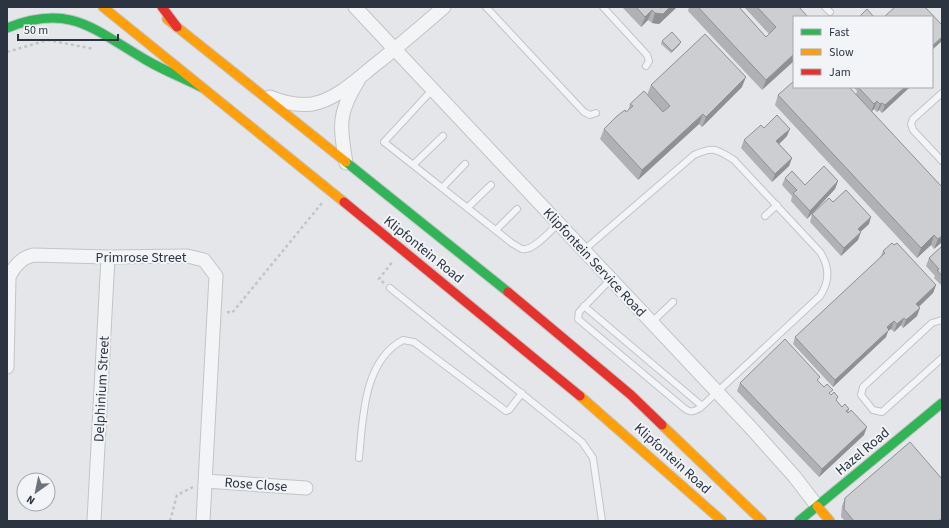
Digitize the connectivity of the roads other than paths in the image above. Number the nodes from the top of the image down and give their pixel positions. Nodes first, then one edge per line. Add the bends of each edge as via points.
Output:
1 (102, 7) edge
2 (152, 7) edge
3 (162, 7) edge
4 (355, 7) edge
5 (444, 7) edge
6 (486, 7) edge
7 (602, 7) edge
8 (825, 7) edge
9 (830, 12) dead end
10 (177, 27) junction
11 (7, 28) edge
12 (395, 50) junction
13 (646, 66) dead end
14 (360, 78) junction
15 (201, 87) junction
16 (433, 89) junction
17 (254, 90) junction
18 (942, 93) edge
19 (596, 113) dead end
20 (443, 136) dead end
21 (942, 161) edge
22 (346, 163) junction
23 (465, 164) dead end
24 (413, 165) junction
25 (491, 184) dead end
26 (442, 188) junction
27 (776, 205) junction
28 (467, 208) junction
29 (517, 209) dead end
30 (765, 216) dead end
31 (559, 223) junction
32 (496, 230) junction
33 (584, 250) junction
34 (108, 257) junction
35 (611, 279) junction
36 (390, 288) road end
37 (673, 302) dead end
38 (584, 306) junction
39 (942, 320) edge
40 (652, 322) junction
41 (942, 358) edge
42 (7, 367) edge
43 (717, 392) junction
44 (522, 393) junction
45 (942, 403) edge
46 (702, 406) junction
47 (358, 458) dead end
48 (206, 481) junction
49 (306, 488) dead end
50 (818, 506) junction
51 (94, 521) edge
52 (203, 521) edge
53 (602, 521) edge
54 (722, 521) edge
55 (762, 521) edge
56 (800, 521) edge
57 (830, 521) edge

1 - 15 main road, Klipfontein Road
2 - 10 main road, Klipfontein Road
3 - 10 main road
4 - 12 street, Klipfontein Service Road
5 - 12 street
6 - 19 lane via 584,112 590,115
7 - 13 lane via 647,55 649,60
8 - 9 lane
10 - 17 main road, Klipfontein Road
11 - 15 main road via 21,20 48,14 72,18 98,30 162,69
12 - 14 street
12 - 16 street, Klipfontein Service Road
14 - 17 street via 332,96 313,104 290,104
14 - 22 street via 346,102 341,120
15 - 54 main road, Klipfontein Road via 492,322 605,417
16 - 24 lane via 384,142
16 - 31 street, Klipfontein Service Road
17 - 22 main road, Klipfontein Road
18 - 21 lane via 913,119 911,124 913,130
20 - 24 lane
22 - 55 main road, Klipfontein Road via 516,298 631,395
23 - 26 lane
24 - 26 lane
25 - 28 lane
26 - 28 lane
27 - 30 lane
27 - 33 lane via 734,160 720,151 709,148 694,155
27 - 43 lane via 820,252 828,270 827,284 815,301
28 - 32 lane
29 - 32 lane
31 - 32 lane via 530,248 523,249
31 - 33 street, Klipfontein Service Road
33 - 35 street, Klipfontein Service Road
34 - 42 street, Primrose Street via 33,255 18,262 9,277
34 - 48 street, Primrose Street via 186,256 204,260 216,276
34 - 51 street, Delphinium Street
35 - 38 lane
35 - 40 street, Klipfontein Service Road
36 - 44 lane
37 - 40 lane
38 - 46 lane
38 - 46 lane via 579,312 578,319 689,412 694,412
39 - 41 lane via 932,323 863,387 861,396 873,410 882,412
40 - 43 street, Klipfontein Service Road
43 - 46 lane
43 - 50 street, Klipfontein Service Road
44 - 47 lane via 506,412 414,342 402,340 388,352 369,382
44 - 53 lane via 589,450 593,458
45 - 50 main road, Hazel Road
48 - 49 street, Rose Close
48 - 52 street, Primrose Street
50 - 56 main road, Hazel Road
50 - 57 main road, Klipfontein Service Road

